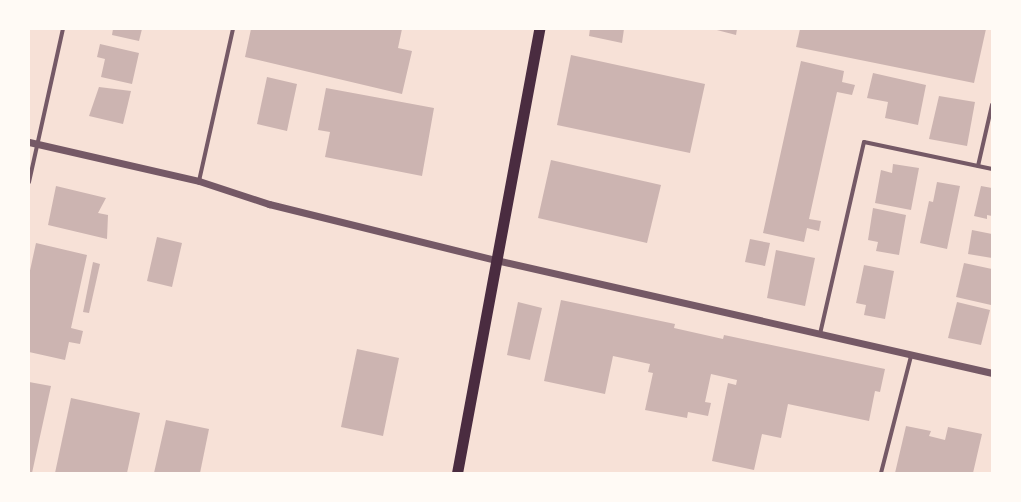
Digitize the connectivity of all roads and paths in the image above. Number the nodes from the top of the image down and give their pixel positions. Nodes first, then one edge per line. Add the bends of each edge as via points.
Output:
1 (63, 29) edge
2 (233, 29) edge
3 (539, 29) edge
4 (992, 105) edge
5 (29, 142) edge
6 (38, 144) junction
7 (978, 166) junction
8 (992, 169) edge
9 (199, 181) junction
10 (29, 182) edge
11 (496, 260) junction
12 (819, 336) junction
13 (911, 356) junction
14 (992, 373) edge
15 (457, 473) edge
16 (881, 473) edge

1 - 6 street
2 - 9 street
3 - 11 highway
4 - 7 street
5 - 6 street
6 - 9 street
6 - 10 street
7 - 8 street
7 - 12 street via 864,142
9 - 11 street via 269,204
11 - 12 street
11 - 15 highway
12 - 13 street
13 - 14 street
13 - 16 street

